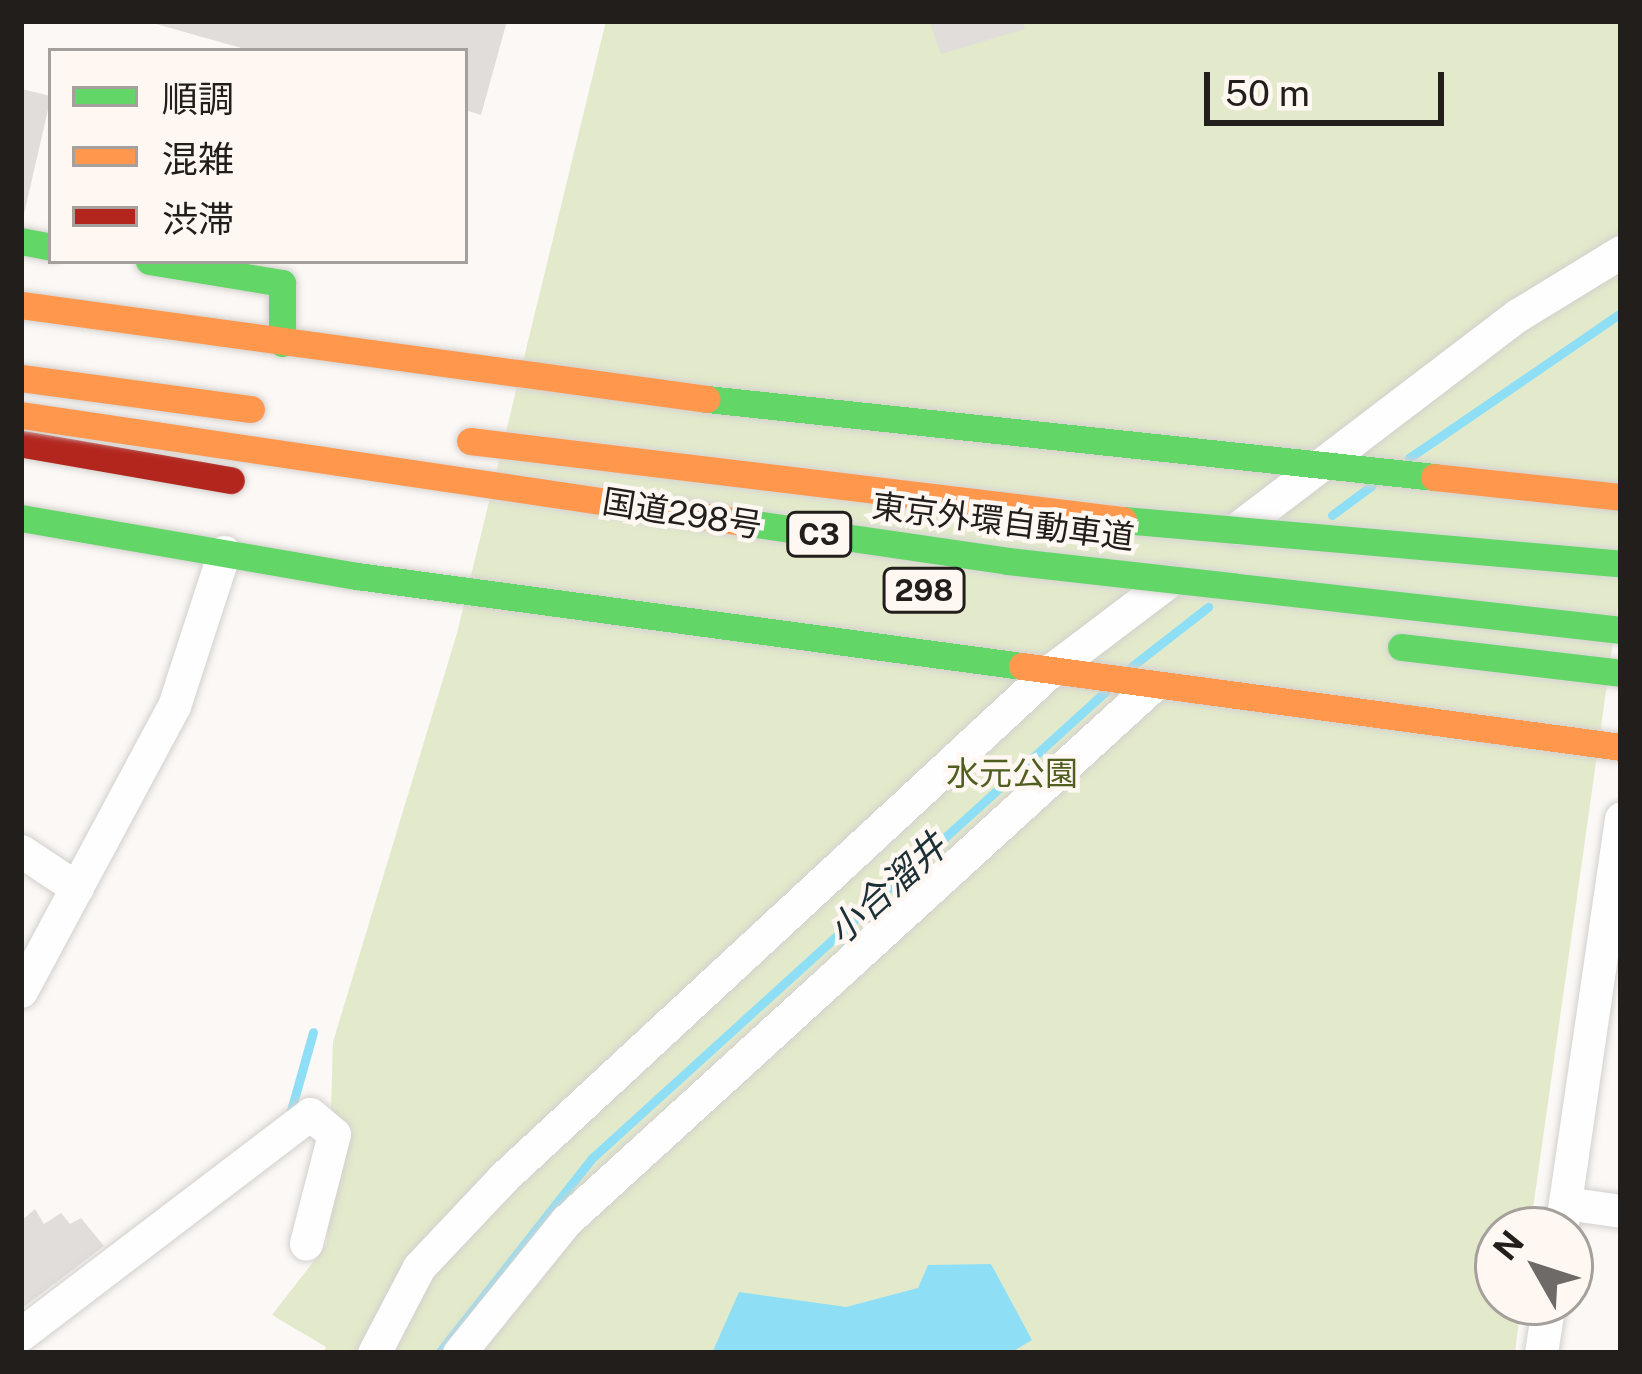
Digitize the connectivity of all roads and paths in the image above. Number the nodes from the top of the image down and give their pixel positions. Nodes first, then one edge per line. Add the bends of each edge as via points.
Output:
1 (1621, 251) edge
2 (167, 264) edge
3 (21, 304) edge
4 (282, 343) junction
5 (21, 378) edge
6 (21, 389) edge
7 (262, 411) dead end
8 (21, 415) edge
9 (429, 435) dead end
10 (21, 443) edge
11 (1314, 470) junction
12 (242, 482) dead end
13 (1621, 496) edge
14 (21, 518) edge
15 (224, 552) junction
16 (1621, 564) edge
17 (1621, 601) edge
18 (1081, 609) dead end
19 (1175, 620) dead end
20 (1621, 630) edge
21 (1363, 643) dead end
22 (1050, 671) junction
23 (1621, 673) edge
24 (1146, 686) junction
25 (1621, 747) edge
26 (1621, 818) edge
27 (21, 851) edge
28 (77, 888) junction
29 (21, 991) edge
30 (1564, 1206) edge
31 (306, 1243) dead end
32 (21, 1334) edge
33 (374, 1353) edge
34 (459, 1353) edge

1 - 11 street
2 - 4 main road via 282,283
3 - 4 main road
4 - 11 main road
5 - 7 main road
6 - 17 main road, 東京外環自動車道 / C3 via 517,470 976,533
8 - 20 main road, 東京外環自動車道 / C3, bridge via 1008,561
9 - 16 main road, 国道298号, bridge via 1094,517
10 - 12 main road
11 - 13 main road
11 - 22 street
14 - 15 main road
15 - 22 main road
15 - 28 street via 174,706
18 - 19 main road
21 - 23 main road, bridge
22 - 24 main road
22 - 33 street via 472,1208 419,1267
24 - 25 main road
24 - 34 street via 566,1221
26 - 30 street
27 - 28 street
28 - 29 street
31 - 32 street via 334,1134 310,1114

